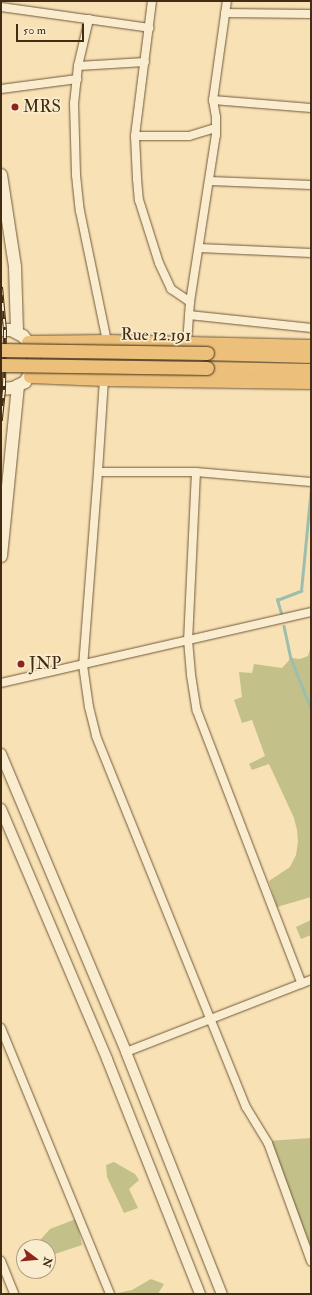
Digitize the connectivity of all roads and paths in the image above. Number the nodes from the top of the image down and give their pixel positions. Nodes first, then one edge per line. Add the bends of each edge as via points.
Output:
1 (152, 1) edge
2 (228, 1) edge
3 (1, 7) edge
4 (225, 13) junction
5 (311, 14) edge
6 (89, 19) junction
7 (150, 28) junction
8 (145, 62) junction
9 (78, 66) junction
10 (77, 79) junction
11 (1, 89) edge
12 (213, 100) junction
13 (311, 108) edge
14 (216, 128) junction
15 (135, 136) junction
16 (1, 175) edge
17 (210, 181) junction
18 (311, 185) edge
19 (198, 248) junction
20 (311, 253) edge
21 (190, 302) junction
22 (190, 315) junction
23 (311, 328) edge
24 (1, 330) edge
25 (17, 332) junction
26 (107, 341) junction
27 (28, 342) junction
28 (187, 343) junction
29 (311, 346) edge
30 (1, 350) edge
31 (311, 356) edge
32 (1, 365) edge
33 (311, 370) edge
34 (30, 376) junction
35 (104, 379) junction
36 (311, 382) edge
37 (18, 386) junction
38 (1, 389) edge
39 (98, 472) junction
40 (196, 472) junction
41 (311, 482) edge
42 (1, 556) edge
43 (311, 612) edge
44 (188, 640) junction
45 (83, 665) junction
46 (1, 683) edge
47 (1, 754) edge
48 (1, 809) edge
49 (311, 980) edge
50 (302, 984) junction
51 (211, 1019) junction
52 (1, 1028) edge
53 (126, 1052) junction
54 (1, 1261) edge
55 (311, 1261) edge
56 (14, 1294) edge
57 (110, 1294) edge
58 (200, 1294) edge
59 (222, 1294) edge

1 - 7 street
2 - 4 street
3 - 6 street
4 - 5 street
4 - 12 street
6 - 7 street
6 - 9 street
7 - 8 street
8 - 9 street
8 - 15 street
9 - 10 street
10 - 11 street
10 - 26 street via 76,175 80,210
12 - 13 street
12 - 14 street
14 - 15 street via 189,136
14 - 17 street
15 - 21 street via 140,200 159,263 171,289
16 - 25 main road via 15,267
17 - 18 street
17 - 19 street
19 - 20 street
19 - 21 street
21 - 22 street
22 - 23 street
22 - 28 street
24 - 25 main road
25 - 27 main road
26 - 27 main road
26 - 28 main road
27 - 34 main road via 34,358
28 - 29 main road
30 - 31 main road, Rue 12.191, bridge
32 - 33 main road, Rue 12.191, bridge
34 - 35 main road
34 - 37 main road
35 - 36 main road
35 - 39 street
37 - 38 main road
37 - 42 main road
39 - 40 street
39 - 45 street
40 - 41 street
40 - 44 street
43 - 44 street
44 - 45 street
44 - 50 street via 197,711
45 - 46 street
45 - 51 street via 96,736
47 - 53 street
48 - 58 street via 110,1066
49 - 50 street
50 - 51 street
51 - 53 street
51 - 55 street via 246,1107 268,1143
52 - 57 street
53 - 59 street
54 - 56 street

